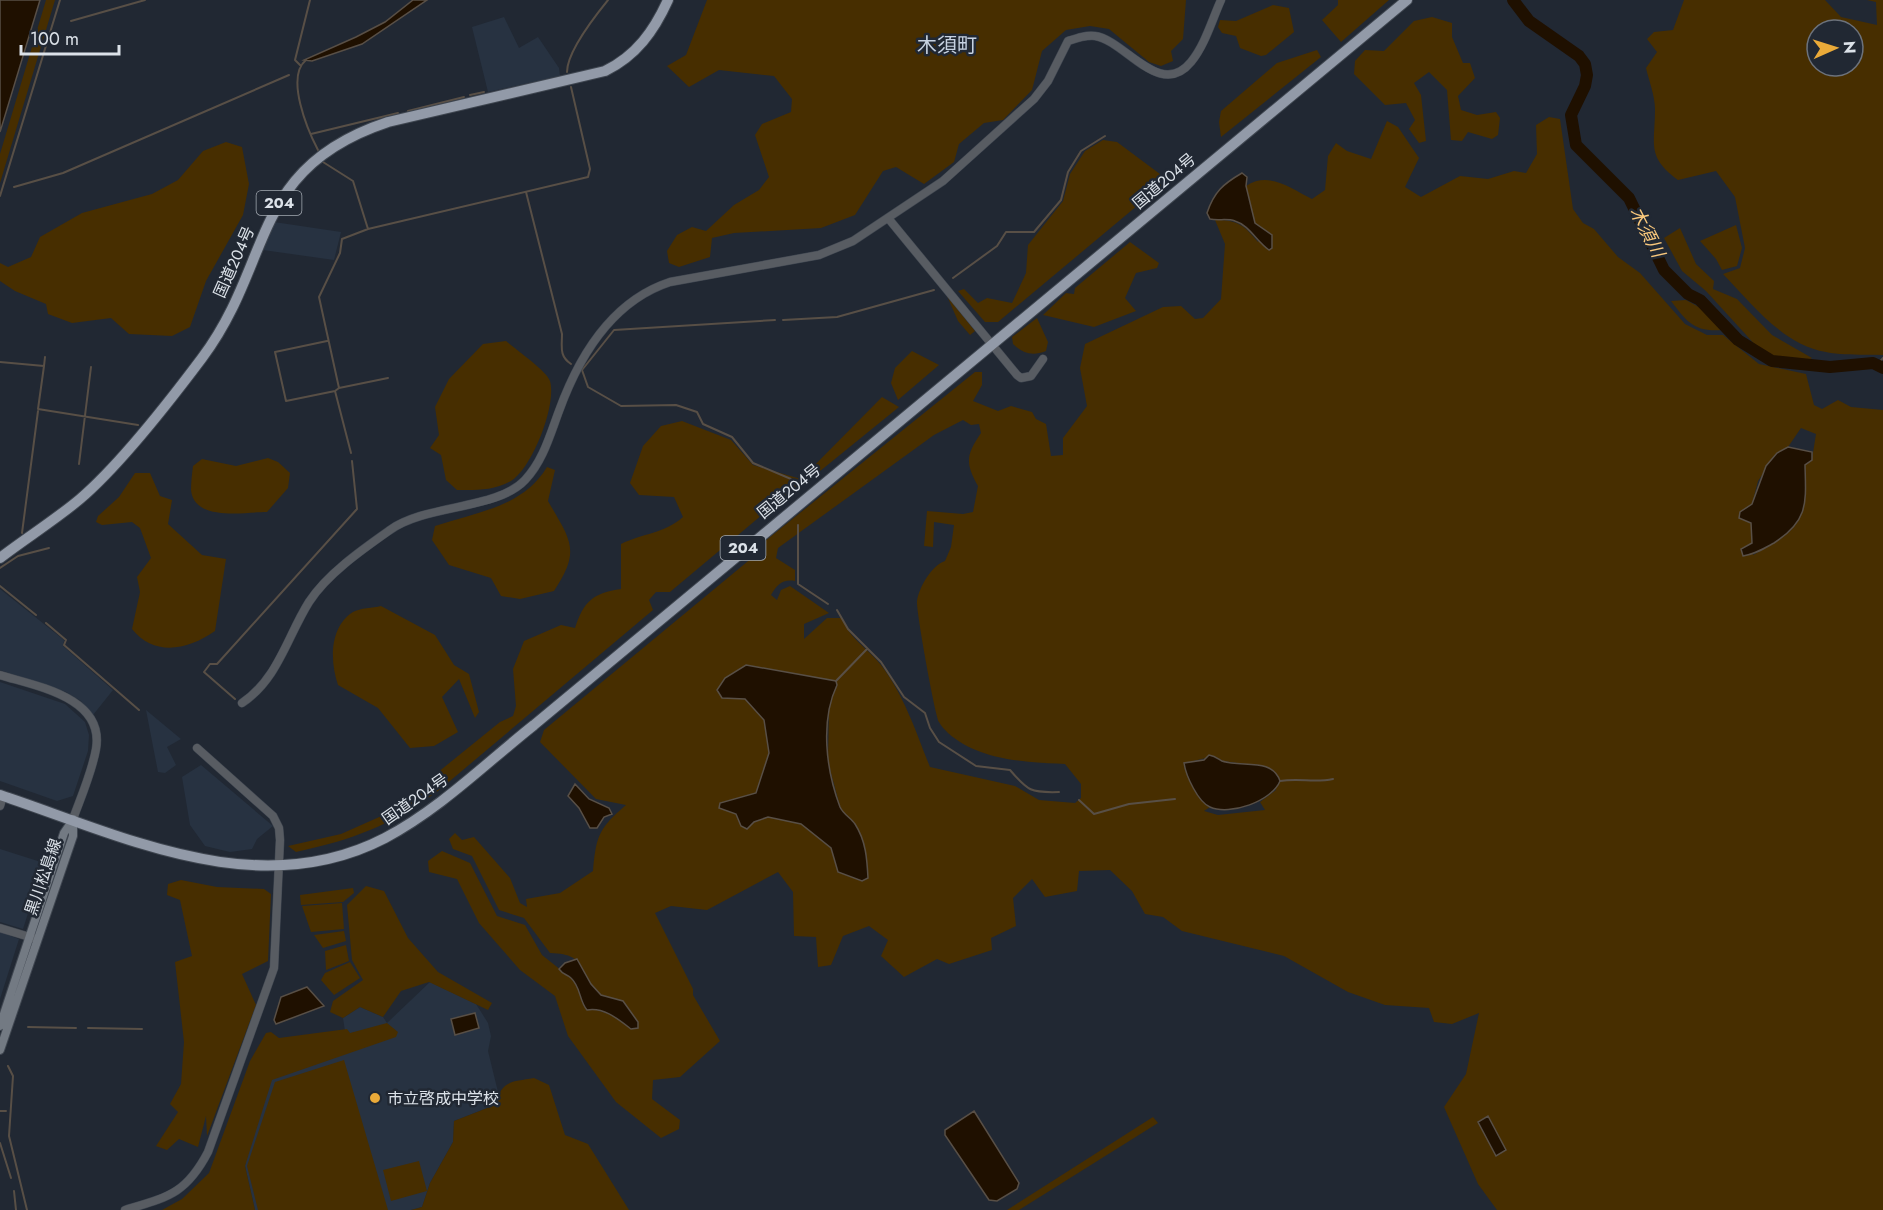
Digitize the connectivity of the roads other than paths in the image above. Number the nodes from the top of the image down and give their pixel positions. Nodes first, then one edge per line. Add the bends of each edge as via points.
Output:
1 (668, 0) edge
2 (1221, 0) edge
3 (1407, 0) edge
4 (888, 218) junction
5 (992, 344) junction
6 (1043, 359) dead end
7 (0, 558) edge
8 (0, 675) edge
9 (242, 703) dead end
10 (197, 748) dead end
11 (1, 799) edge
12 (73, 819) junction
13 (278, 865) junction
14 (0, 928) edge
15 (34, 939) junction
16 (0, 1026) edge
17 (0, 1050) edge
18 (125, 1210) edge

1 - 7 highway, 国道204号 / 204 via 641,44 605,71 388,122 355,134 317,158 294,182 271,216 227,315 203,357 81,498
2 - 4 street via 1198,52 1189,65 1175,73 1160,74 1147,69 1111,41 1096,36 1068,41 1034,99 943,181
3 - 5 highway, 国道204号 / 204
4 - 5 street
4 - 9 street via 836,250 670,282 648,289 634,299 580,360 546,447 523,483 491,498 424,515 389,531 317,592 274,669 253,696
5 - 6 street via 1022,378 1031,376
5 - 13 highway, 国道204号 / 204 via 432,807 367,846 329,858
8 - 12 street via 74,701 93,724 97,748
10 - 13 street via 278,822
11 - 12 highway, 国道204号 / 204
12 - 13 highway, 国道204号 / 204 via 174,854
12 - 15 main road, 黒川松島線 via 73,836
13 - 18 street via 274,968 208,1152 196,1175 176,1192
14 - 15 street
15 - 16 main road, 黒川松島線
15 - 17 main road, 黒川松島線

